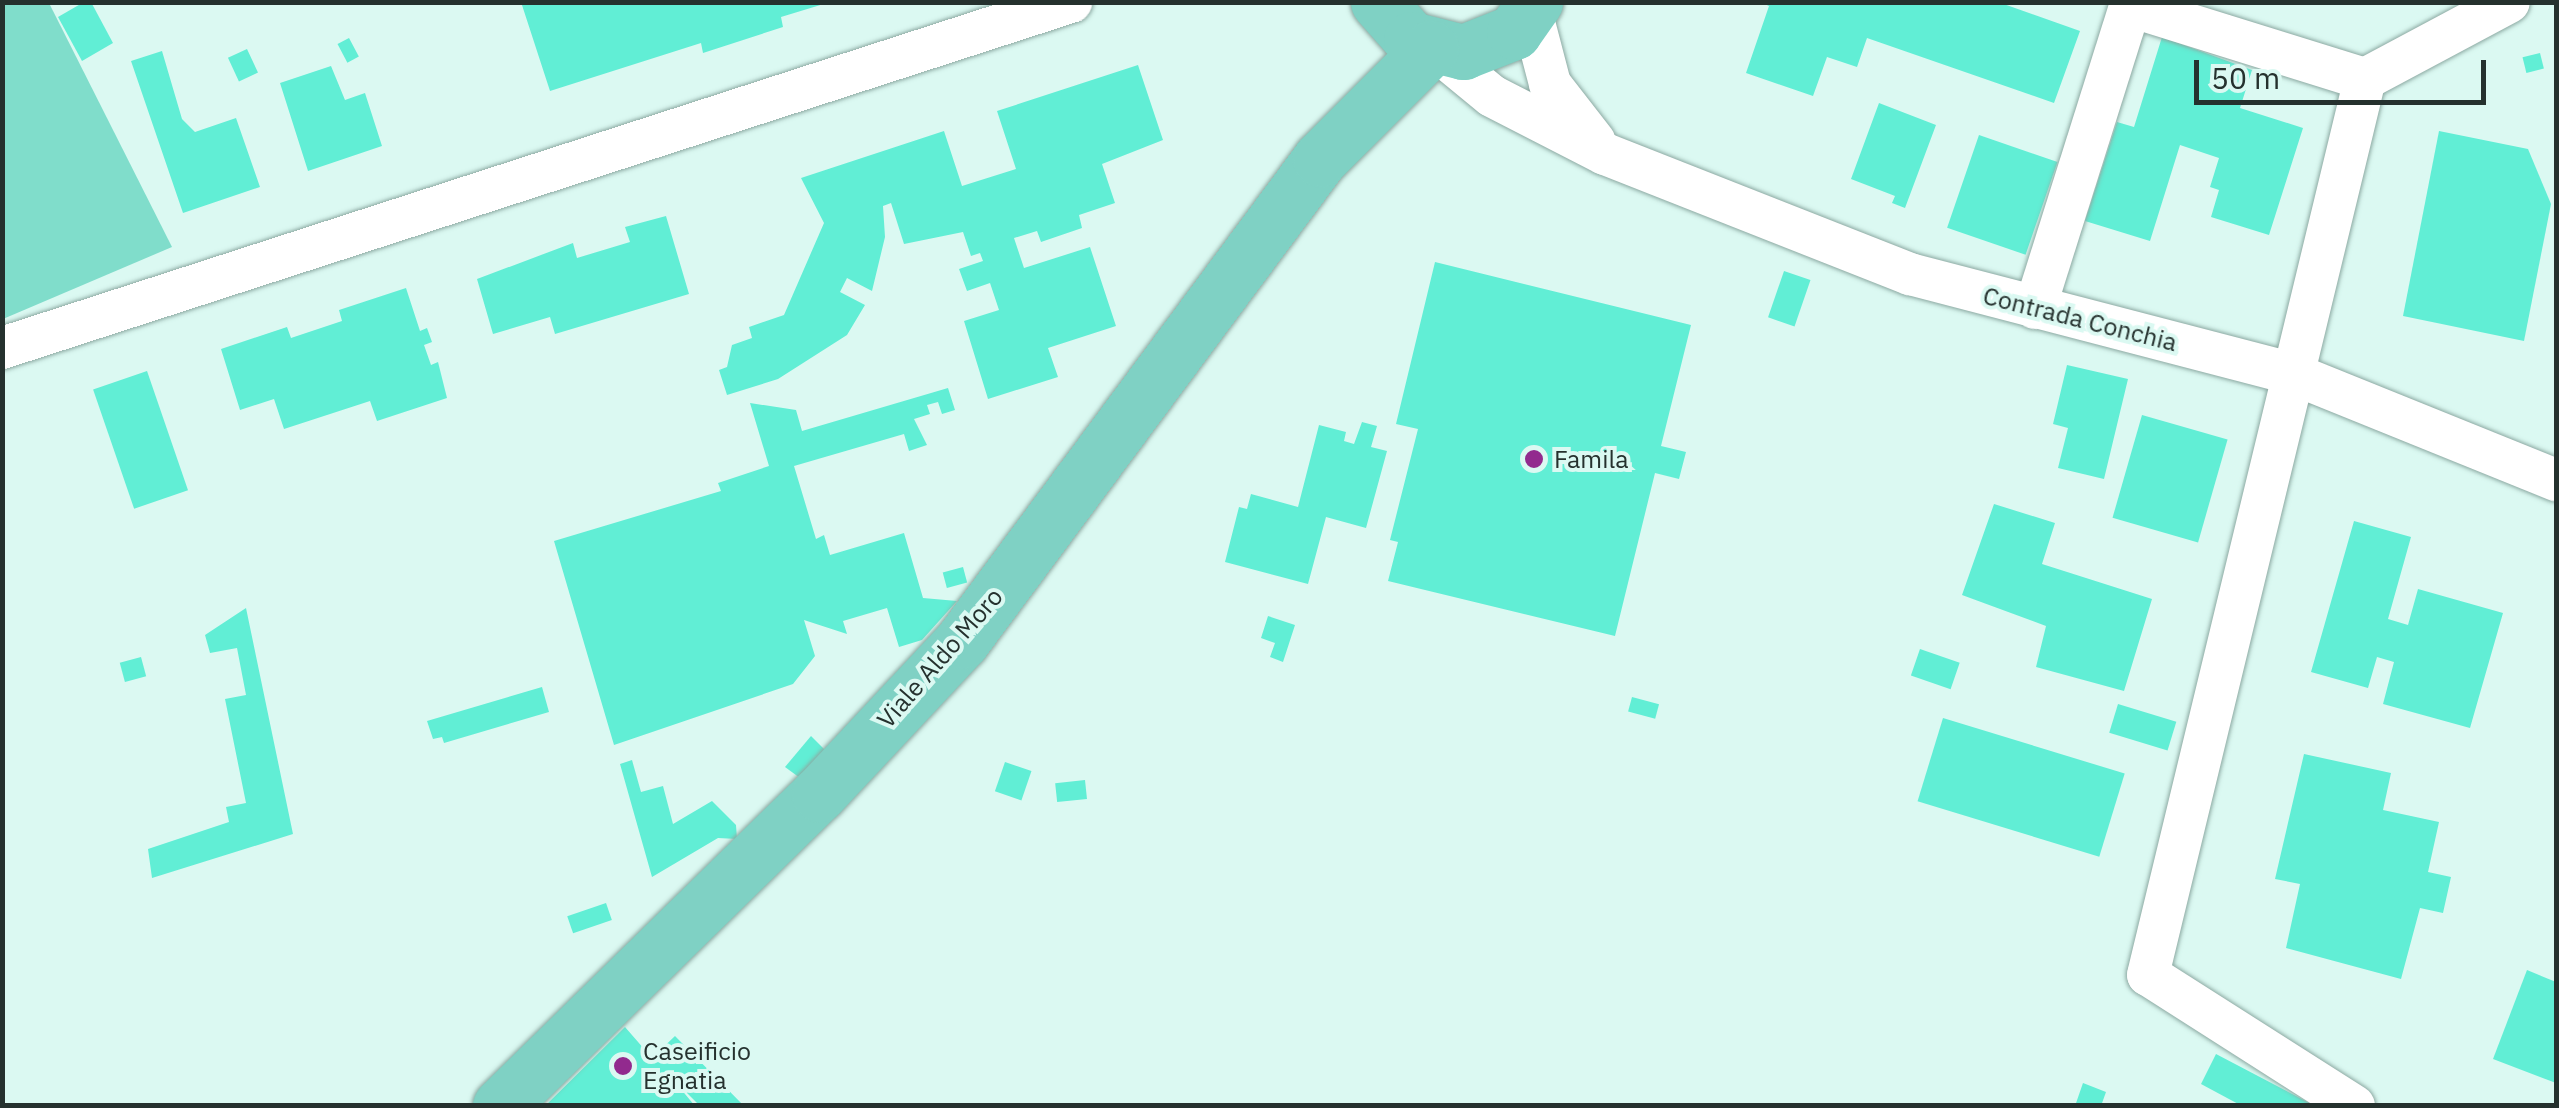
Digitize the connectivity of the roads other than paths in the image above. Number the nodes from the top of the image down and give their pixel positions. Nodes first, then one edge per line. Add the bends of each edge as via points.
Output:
1 (1071, 2) edge
2 (2509, 2) edge
3 (1380, 6) edge
4 (1533, 7) edge
5 (1433, 49) junction
6 (2365, 80) junction
7 (1605, 154) junction
8 (1320, 159) junction
9 (2035, 308) junction
10 (2, 348) edge
11 (2291, 372) junction
12 (2556, 480) edge
13 (500, 1106) edge
14 (2354, 1106) edge

1 - 10 street
2 - 6 street
3 - 5 main road via 1410,39
3 - 8 main road, Viale Aldo Moro via 1350,109
4 - 5 main road via 1490,46
4 - 7 street via 1550,84
5 - 7 street, Contrada Conchia via 1492,96
5 - 8 main road, Viale Aldo Moro
6 - 9 street via 2130,6
6 - 11 street
7 - 9 street, Contrada Conchia via 1910,274
8 - 13 main road, Viale Aldo Moro via 962,641 819,794
9 - 11 street, Contrada Conchia
11 - 12 street, Contrada Conchia
11 - 14 street via 2148,975

